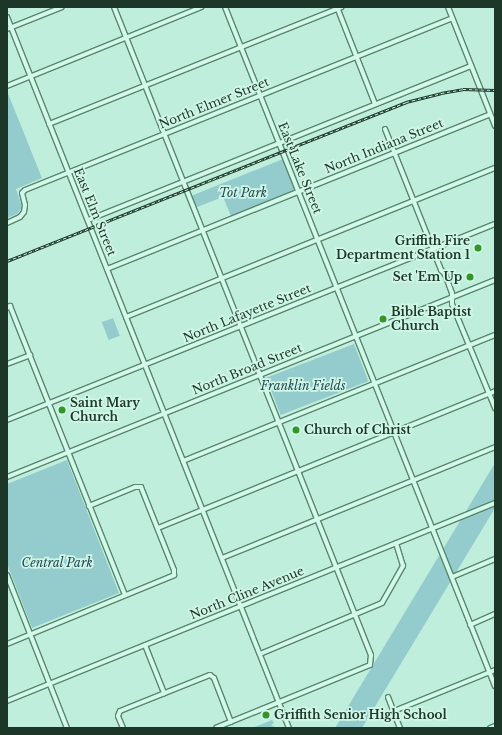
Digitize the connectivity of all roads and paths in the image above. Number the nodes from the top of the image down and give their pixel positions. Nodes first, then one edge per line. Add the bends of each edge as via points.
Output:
1 (62, 7) edge
2 (114, 7) edge
3 (202, 7) edge
4 (226, 7) edge
5 (338, 7) edge
6 (448, 7) edge
7 (7, 17) edge
8 (452, 18) junction
9 (9, 28) edge
10 (126, 38) junction
11 (241, 47) junction
12 (356, 57) junction
13 (471, 66) junction
14 (31, 76) junction
15 (7, 86) edge
16 (145, 86) junction
17 (260, 95) junction
18 (375, 104) junction
19 (490, 114) junction
20 (50, 124) junction
21 (495, 126) edge
22 (385, 129) dead end
23 (165, 134) junction
24 (279, 143) junction
25 (394, 153) junction
26 (495, 168) edge
27 (69, 172) junction
28 (184, 182) junction
29 (299, 191) junction
30 (413, 201) junction
31 (88, 220) junction
32 (7, 223) edge
33 (495, 224) edge
34 (203, 230) junction
35 (318, 239) junction
36 (432, 249) junction
37 (107, 269) junction
38 (222, 278) junction
39 (495, 280) edge
40 (337, 287) junction
41 (452, 297) junction
42 (9, 307) edge
43 (126, 317) junction
44 (241, 326) junction
45 (495, 335) edge
46 (356, 336) junction
47 (471, 345) junction
48 (30, 355) junction
49 (7, 364) edge
50 (145, 365) junction
51 (260, 375) junction
52 (375, 384) junction
53 (495, 391) edge
54 (489, 393) junction
55 (50, 403) junction
56 (495, 408) edge
57 (164, 414) junction
58 (7, 420) edge
59 (279, 422) junction
60 (394, 432) junction
61 (495, 447) edge
62 (69, 452) junction
63 (183, 461) junction
64 (298, 471) junction
65 (7, 477) edge
66 (413, 480) junction
67 (495, 503) edge
68 (89, 506) junction
69 (202, 510) junction
70 (317, 519) junction
71 (158, 528) junction
72 (432, 529) junction
73 (396, 543) junction
74 (222, 558) junction
75 (495, 559) edge
76 (336, 567) junction
77 (7, 575) edge
78 (452, 577) junction
79 (9, 587) edge
80 (125, 595) junction
81 (241, 606) junction
82 (356, 614) junction
83 (495, 614) edge
84 (470, 624) junction
85 (30, 634) junction
86 (7, 644) edge
87 (145, 645) junction
88 (260, 654) junction
89 (495, 670) edge
90 (490, 672) junction
91 (50, 684) junction
92 (495, 686) edge
93 (164, 693) junction
94 (388, 697) dead end
95 (7, 701) edge
96 (279, 702) junction
97 (394, 711) junction
98 (231, 722) junction
99 (495, 726) edge
100 (67, 728) edge
101 (123, 728) edge
102 (216, 728) edge
103 (289, 728) edge
104 (400, 728) edge
105 (490, 728) edge

1 - 9 street
2 - 10 street
3 - 10 street
4 - 11 street, East Lake Street
5 - 11 street
5 - 12 street
6 - 8 street
7 - 9 street, East Elm Street
8 - 12 street, North Elmer Street
8 - 13 street
9 - 14 street, East Elm Street
10 - 14 street
10 - 16 street
11 - 16 street
11 - 17 street, East Lake Street
12 - 17 street, North Elmer Street
12 - 18 street
13 - 18 street
13 - 19 street
14 - 15 street
14 - 20 street, East Elm Street
16 - 20 street
16 - 23 street
17 - 23 street, North Elmer Street
17 - 24 street, East Lake Street
18 - 24 street
19 - 21 street
19 - 25 street, North Indiana Street
20 - 27 street, East Elm Street
22 - 25 street
23 - 27 street, North Elmer Street
23 - 28 street
24 - 28 street
24 - 29 street, East Lake Street
25 - 29 street, North Indiana Street
25 - 30 street
26 - 30 street
27 - 31 street, East Elm Street
27 - 32 street, North Elmer Street via 24,191 24,212 20,217
28 - 31 street
28 - 34 street
29 - 34 street, North Indiana Street
29 - 35 street, East Lake Street
30 - 35 street
30 - 36 street
31 - 37 street, East Elm Street
33 - 36 street, North Lafayette Street
34 - 37 street, North Indiana Street
34 - 38 street
35 - 38 street
35 - 40 street, East Lake Street
36 - 40 street, North Lafayette Street
36 - 41 street
37 - 43 street, East Elm Street
38 - 43 street
38 - 44 street
39 - 41 street, North Broad Street
40 - 44 street, North Lafayette Street
40 - 46 street, East Lake Street
41 - 46 street, North Broad Street
41 - 47 street via 452,304
42 - 48 street
43 - 50 street, East Elm Street
44 - 50 street, North Lafayette Street
44 - 51 street
45 - 47 street
46 - 51 street, North Broad Street
46 - 52 street, East Lake Street
47 - 52 street
47 - 54 street
48 - 49 street
48 - 55 street
50 - 55 street, North Lafayette Street
50 - 57 street, East Elm Street
51 - 57 street, North Broad Street
51 - 59 street
52 - 59 street
52 - 60 street, East Lake Street
53 - 54 street
54 - 56 street
54 - 60 street
55 - 58 street, North Lafayette Street
55 - 62 street
57 - 62 street, North Broad Street
57 - 63 street, East Elm Street
59 - 63 street
59 - 64 street
60 - 64 street
60 - 66 street, East Lake Street
61 - 66 street
62 - 65 street, North Broad Street
62 - 68 street
63 - 69 street, East Elm Street
64 - 69 street
64 - 70 street
66 - 70 street
66 - 72 street, East Lake Street
67 - 72 street, North Cline Avenue
68 - 71 street via 139,486
68 - 80 street
69 - 71 street
69 - 74 street, East Elm Street
70 - 74 street
70 - 76 street
71 - 80 street via 175,573 171,578
72 - 73 street, North Cline Avenue
72 - 78 street, East Lake Street
73 - 76 street, North Cline Avenue
73 - 82 street via 403,563 402,570 382,603
74 - 81 street, East Elm Street
75 - 78 street
76 - 81 street, North Cline Avenue
76 - 82 street
77 - 79 street
78 - 84 street, East Lake Street
79 - 85 street
80 - 85 street
81 - 87 street, North Cline Avenue
81 - 88 street, East Elm Street
82 - 88 street
82 - 96 street via 370,650 370,665
83 - 84 street
84 - 90 street, East Lake Street
85 - 86 street
85 - 91 street
87 - 91 street, North Cline Avenue
87 - 93 street
88 - 96 street, East Elm Street
89 - 90 street
90 - 92 street, East Lake Street
90 - 97 street
91 - 95 street, North Cline Avenue
91 - 100 street
93 - 98 street via 211,675
93 - 101 street via 118,713
94 - 97 street
96 - 98 street
96 - 103 street, East Elm Street
97 - 104 street
98 - 102 street
99 - 105 street

